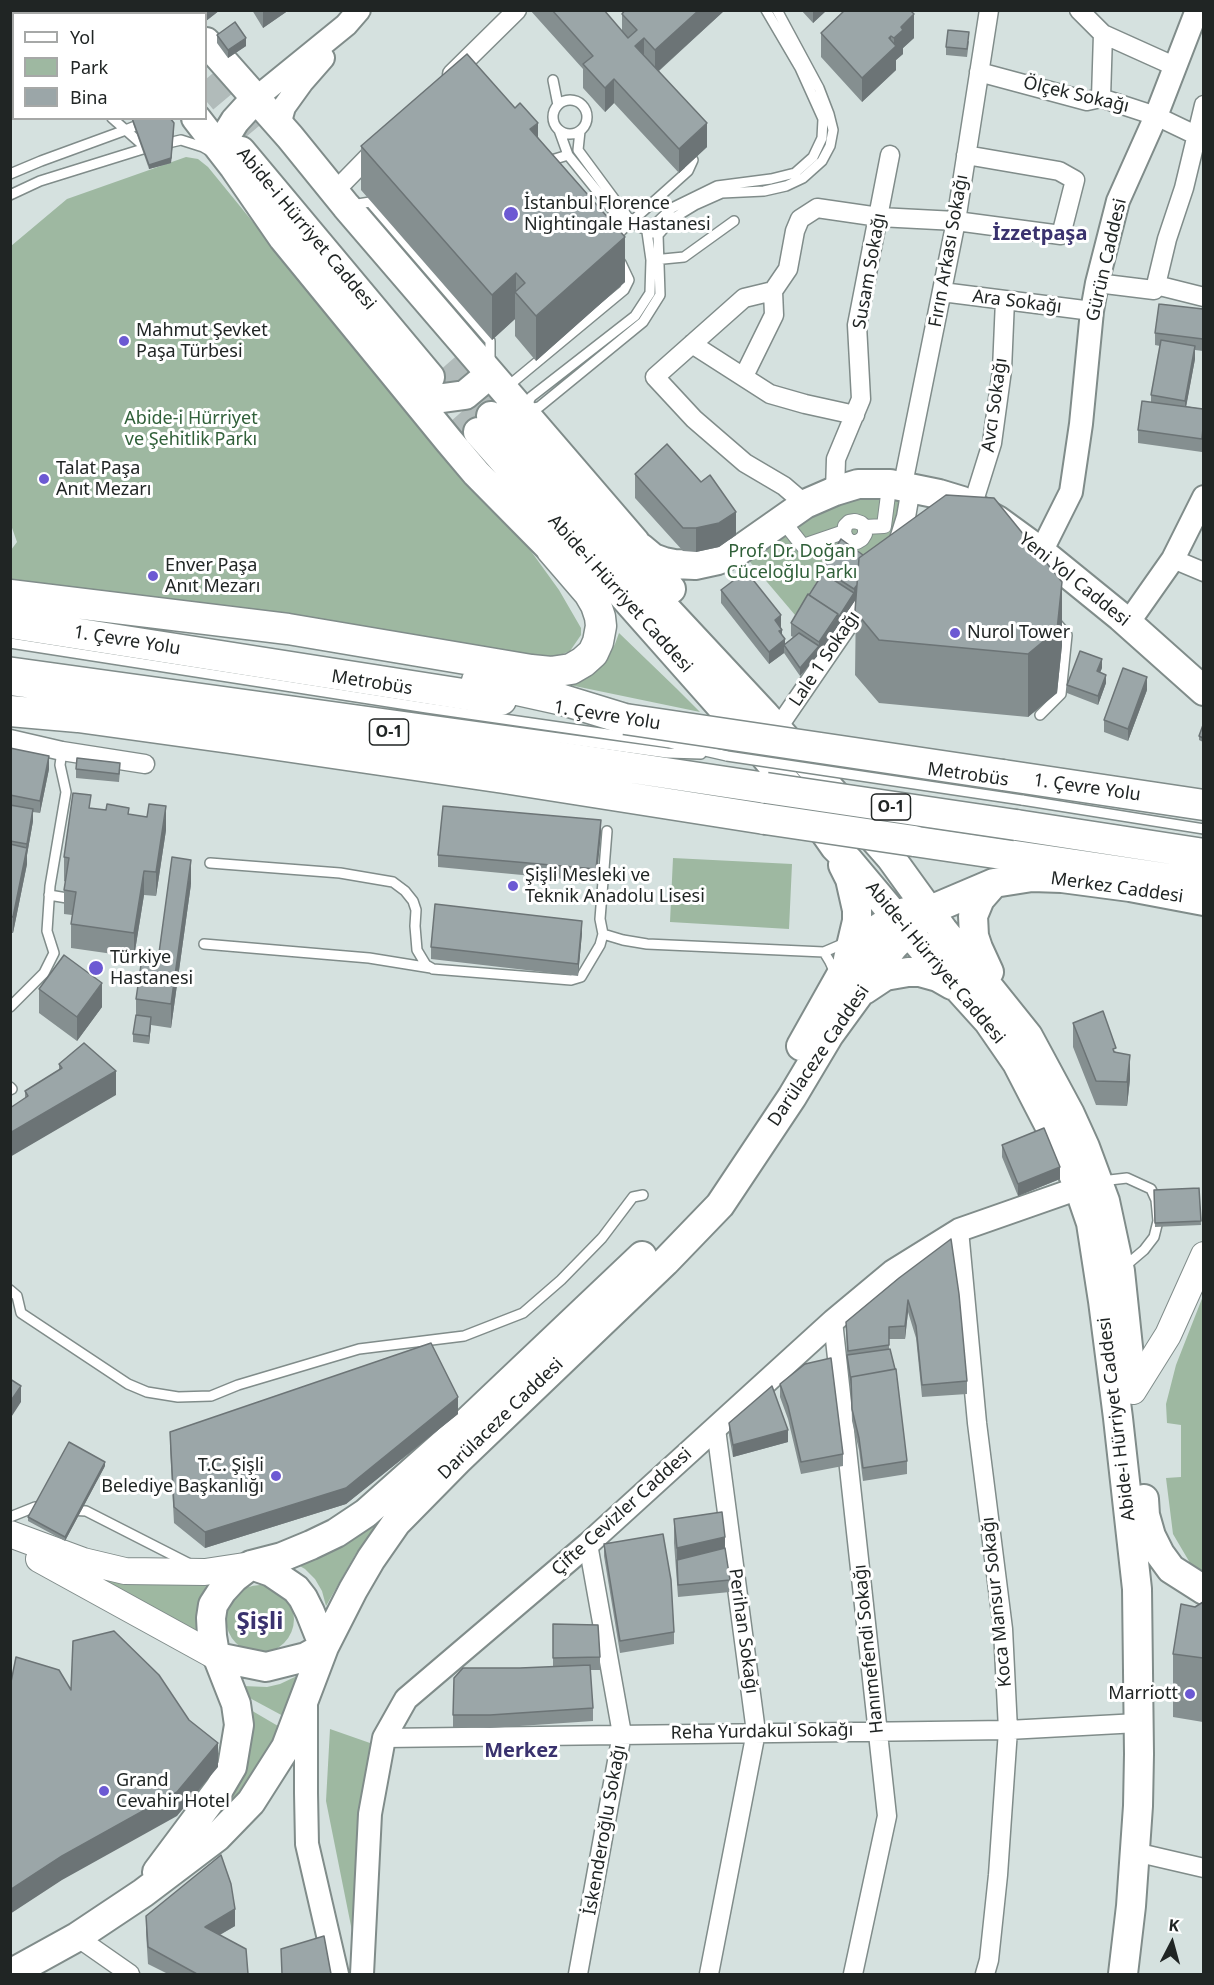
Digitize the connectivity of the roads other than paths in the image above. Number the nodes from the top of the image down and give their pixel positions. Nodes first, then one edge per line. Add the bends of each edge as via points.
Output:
1 (517, 10) edge
2 (766, 10) edge
3 (777, 10) edge
4 (989, 10) edge
5 (1079, 10) edge
6 (1197, 10) edge
7 (352, 18) edge
8 (1103, 34) junction
9 (207, 43) edge
10 (1174, 66) junction
11 (979, 72) junction
12 (553, 80) dead end
13 (442, 84) edge
14 (1101, 98) junction
15 (255, 99) junction
16 (558, 105) junction
17 (1203, 105) edge
18 (207, 110) edge
19 (1156, 116) junction
20 (114, 120) edge
21 (145, 120) edge
22 (198, 120) edge
23 (127, 130) junction
24 (559, 130) junction
25 (580, 131) junction
26 (268, 133) junction
27 (392, 134) edge
28 (1200, 137) edge
29 (146, 148) junction
30 (226, 149) junction
31 (536, 154) edge
32 (568, 155) junction
33 (966, 155) junction
34 (890, 156) dead end
35 (693, 160) edge
36 (10, 174) edge
37 (10, 195) edge
38 (340, 199) junction
39 (879, 217) junction
40 (734, 220) dead end
41 (956, 221) junction
42 (632, 223) junction
43 (647, 232) junction
44 (658, 235) junction
45 (655, 260) junction
46 (1097, 284) junction
47 (1156, 285) junction
48 (773, 291) junction
49 (942, 292) junction
50 (1203, 297) edge
51 (1005, 300) junction
52 (1092, 311) junction
53 (463, 341) junction
54 (692, 344) junction
55 (744, 376) junction
56 (432, 381) junction
57 (497, 381) junction
58 (523, 411) junction
59 (855, 415) junction
60 (476, 473) junction
61 (835, 491) junction
62 (899, 492) junction
63 (1203, 496) edge
64 (805, 504) junction
65 (964, 506) junction
66 (788, 527) dead end
67 (635, 542) junction
68 (552, 550) junction
69 (1041, 552) junction
70 (1173, 559) junction
71 (889, 566) edge
72 (1203, 572) edge
73 (876, 585) edge
74 (10, 595) edge
75 (10, 599) edge
76 (1046, 610) edge
77 (10, 623) edge
78 (1128, 623) junction
79 (10, 643) edge
80 (10, 662) edge
81 (10, 680) edge
82 (1203, 691) edge
83 (10, 702) edge
84 (10, 711) edge
85 (1040, 715) dead end
86 (78, 717) junction
87 (626, 719) junction
88 (771, 722) junction
89 (10, 739) edge
90 (764, 755) junction
91 (727, 756) junction
92 (61, 758) junction
93 (145, 764) dead end
94 (1203, 805) edge
95 (1019, 812) junction
96 (1203, 829) edge
97 (607, 831) dead end
98 (835, 847) junction
99 (1203, 854) edge
100 (210, 862) dead end
101 (994, 883) junction
102 (1203, 884) edge
103 (50, 895) junction
104 (67, 898) edge
105 (1203, 901) edge
106 (928, 911) junction
107 (894, 915) junction
108 (603, 934) junction
109 (204, 944) dead end
110 (433, 969) junction
111 (842, 973) junction
112 (959, 988) junction
113 (10, 1007) edge
114 (1008, 1008) junction
115 (1089, 1184) junction
116 (643, 1195) dead end
117 (958, 1230) junction
118 (1203, 1255) edge
119 (1120, 1271) junction
120 (10, 1290) edge
121 (833, 1321) junction
122 (1127, 1330) junction
123 (1168, 1335) junction
124 (1133, 1391) junction
125 (1118, 1418) junction
126 (716, 1429) junction
127 (10, 1517) edge
128 (10, 1534) edge
129 (10, 1542) edge
130 (588, 1544) junction
131 (251, 1565) junction
132 (206, 1572) junction
133 (1199, 1585) edge
134 (1137, 1589) junction
135 (324, 1647) junction
136 (217, 1657) junction
137 (307, 1693) junction
138 (1138, 1723) junction
139 (1008, 1730) junction
140 (878, 1731) junction
141 (756, 1732) junction
142 (622, 1734) junction
143 (384, 1738) junction
144 (1135, 1852) junction
145 (1203, 1868) edge
146 (143, 1893) junction
147 (77, 1937) junction
148 (19, 1972) edge
149 (130, 1974) edge
150 (337, 1974) edge
151 (363, 1974) edge
152 (578, 1974) edge
153 (709, 1974) edge
154 (853, 1974) edge
155 (986, 1974) edge
156 (1123, 1974) edge

1 - 13 street via 462,72
2 - 43 lane via 800,68 823,119 822,138 813,157 795,173 717,186 672,208
3 - 44 lane via 819,88 833,130 830,146 803,178 764,191 722,193 672,219
4 - 11 street, Fırın Arkası Sokağı
5 - 8 street
6 - 10 street, Gürün Caddesi
7 - 15 street
7 - 26 street
8 - 10 street
8 - 14 street
9 - 15 main road
10 - 19 street, Gürün Caddesi
11 - 14 street, Ölçek Sokağı via 1088,101
11 - 33 street, Fırın Arkası Sokağı
12 - 16 lane
14 - 19 street, Ölçek Sokağı
15 - 26 main road
15 - 30 main road
16 - 24 lane via 554,121
16 - 25 lane via 575,101 584,107 587,123
17 - 28 street
18 - 30 main road, Abide-i Hürriyet Caddesi
19 - 28 street, Ölçek Sokağı
19 - 46 street, Gürün Caddesi via 1118,201
20 - 23 lane
21 - 23 lane
22 - 30 main road
23 - 29 lane
23 - 36 lane
24 - 25 lane via 569,134
24 - 32 lane
25 - 42 lane via 578,150
26 - 38 main road
26 - 56 main road, Abide-i Hürriyet Caddesi
27 - 38 street
28 - 47 street
29 - 30 lane via 181,140
29 - 37 lane via 40,181
30 - 56 main road via 283,238
31 - 32 lane via 543,163
32 - 42 lane via 618,217
33 - 41 street, Fırın Arkası Sokağı
33 - 41 street via 1059,171 1075,180 1061,235
34 - 39 street, Susam Sokağı
35 - 42 lane via 688,171
38 - 53 main road
38 - 57 lane via 370,202 490,341
39 - 41 street
39 - 48 street via 817,208 800,219 788,268
39 - 59 street, Susam Sokağı via 857,325 861,399
40 - 45 lane via 684,257
41 - 49 street, Fırın Arkası Sokağı
42 - 43 lane
42 - 57 lane via 613,244 629,280 624,290
43 - 44 lane
43 - 45 lane
44 - 45 lane
45 - 58 lane via 650,293 635,316 531,397
46 - 47 street via 1154,290
46 - 52 street, Gürün Caddesi
47 - 50 street
48 - 54 street via 744,298
48 - 55 street via 774,315
49 - 51 street, Ara Sokağı
49 - 62 street, Fırın Arkası Sokağı
51 - 52 street, Ara Sokağı
51 - 65 street, Avcı Sokağı via 1002,370 992,443
52 - 69 street, Gürün Caddesi via 1071,492
53 - 56 main road via 466,366 454,392
53 - 57 main road
54 - 55 street
54 - 64 street via 655,377 694,419 746,463
55 - 59 street via 770,394
56 - 57 main road via 465,395
56 - 60 main road
57 - 58 main road
58 - 60 main road via 510,402 498,400 487,402 472,414 466,426 466,439
58 - 67 main road
59 - 61 street, Susam Sokağı via 837,459
60 - 68 main road
61 - 62 main road, Yeni Yol Caddesi via 858,484 890,484
61 - 64 main road, Yeni Yol Caddesi
62 - 65 main road, Yeni Yol Caddesi via 939,494
62 - 66 street via 884,525 865,527 865,534 857,542 851,542 844,532 803,546
62 - 71 street via 906,518
63 - 70 street
64 - 67 main road, Yeni Yol Caddesi via 718,560 674,564 653,558
65 - 69 main road, Yeni Yol Caddesi via 997,520
67 - 88 main road via 753,690
68 - 74 highway via 589,593 601,626 593,653 571,669 551,672 277,627
68 - 90 main road via 579,571 696,699
69 - 78 main road, Yeni Yol Caddesi
70 - 72 street
70 - 78 street
73 - 88 street, Lale 1 Sokağı
75 - 87 highway via 473,680
76 - 85 lane via 1067,635 1061,694
77 - 87 highway, 1. Çevre Yolu
78 - 82 main road, Yeni Yol Caddesi
79 - 91 lane, Metrobüs via 670,743
80 - 91 lane, Metrobüs via 655,751
81 - 95 highway, O-1, bridge via 766,788
83 - 86 highway
84 - 86 highway
86 - 102 highway, bridge
87 - 94 highway, 1. Çevre Yolu, bridge
88 - 90 main road, Abide-i Hürriyet Caddesi via 566,501 484,424
88 - 106 main road, Abide-i Hürriyet Caddesi via 891,858
89 - 92 street
90 - 98 main road, Abide-i Hürriyet Caddesi
91 - 95 lane, Metrobüs, bridge
92 - 93 street
92 - 103 lane via 66,792
95 - 96 lane, Metrobüs
95 - 99 highway, O-1
97 - 108 lane via 600,919
98 - 107 main road, Abide-i Hürriyet Caddesi
98 - 111 main road via 856,901 857,921
100 - 110 lane via 340,873 393,882 413,901 417,950
101 - 105 main road, Merkez Caddesi via 1032,877 1062,878
101 - 106 main road, Merkez Caddesi
101 - 114 main road via 976,909 974,936
103 - 104 lane
103 - 113 lane via 47,931 54,953 44,973
106 - 107 main road, Darülaceze Caddesi
106 - 107 main road
106 - 114 main road, Abide-i Hürriyet Caddesi
107 - 111 main road, Darülaceze Caddesi via 893,947
107 - 112 main road, Abide-i Hürriyet Caddesi
108 - 110 lane via 581,977 571,980
108 - 111 lane
109 - 110 lane via 369,958
111 - 112 main road via 885,976 920,972
111 - 131 main road, Darülaceze Caddesi via 730,1160 700,1199 661,1239 366,1514 311,1545
111 - 135 main road, Darülaceze Caddesi via 829,1035 720,1205 396,1523 359,1580
112 - 115 main road, Abide-i Hürriyet Caddesi via 1017,1063 1065,1156
114 - 115 main road, Abide-i Hürriyet Caddesi via 1028,1036 1074,1122
115 - 117 street, Çifte Cevizler Caddesi
115 - 119 main road, Abide-i Hürriyet Caddesi via 1105,1201
115 - 119 lane via 1127,1178 1151,1190 1156,1200 1158,1221 1154,1237
115 - 125 main road, Abide-i Hürriyet Caddesi
116 - 120 lane via 633,1197 602,1238 523,1313 464,1336 359,1349 211,1396 178,1397 147,1392 128,1383 21,1312 17,1296
117 - 121 street, Çifte Cevizler Caddesi via 893,1271
117 - 139 street, Koca Mansur Sokağı via 1003,1629
118 - 123 main road
119 - 122 main road, Abide-i Hürriyet Caddesi
121 - 126 street, Çifte Cevizler Caddesi
121 - 140 street, Hanımefendi Sokağı
122 - 123 main road via 1142,1337
122 - 124 main road, Abide-i Hürriyet Caddesi
123 - 124 main road
124 - 125 main road
124 - 133 main road, Abide-i Hürriyet Caddesi via 1145,1515 1151,1536 1171,1569
125 - 134 main road, Abide-i Hürriyet Caddesi
126 - 130 street, Çifte Cevizler Caddesi
126 - 141 street, Perihan Sokağı
127 - 132 lane via 36,1507 86,1511
128 - 132 main road, Darülaceze Caddesi via 105,1568 153,1573
129 - 136 main road
130 - 142 street, İskenderoğlu Sokağı
130 - 143 street, Çifte Cevizler Caddesi via 406,1699
131 - 132 main road, Darülaceze Caddesi
131 - 135 main road via 271,1572 296,1589
131 - 136 main road via 213,1605 212,1636
133 - 134 main road via 1160,1578
134 - 138 main road, Abide-i Hürriyet Caddesi
135 - 136 main road via 306,1657 266,1668
135 - 137 main road
136 - 146 main road via 236,1704 239,1725 232,1767
137 - 146 main road via 286,1747 251,1802 217,1837
137 - 150 street via 308,1844
138 - 139 street, Reha Yurdakul Sokağı
138 - 144 main road, Abide-i Hürriyet Caddesi
139 - 140 street, Reha Yurdakul Sokağı
139 - 155 street, Koca Mansur Sokağı via 998,1875
140 - 141 street, Reha Yurdakul Sokağı
140 - 154 street, Hanımefendi Sokağı via 887,1816
141 - 142 street, Reha Yurdakul Sokağı
141 - 153 street, Perihan Sokağı
142 - 143 street, Reha Yurdakul Sokağı
142 - 152 street, İskenderoğlu Sokağı
143 - 151 street, Çifte Cevizler Caddesi via 370,1814
144 - 145 street
144 - 156 main road, Abide-i Hürriyet Caddesi
146 - 147 main road
147 - 148 main road
147 - 149 street

